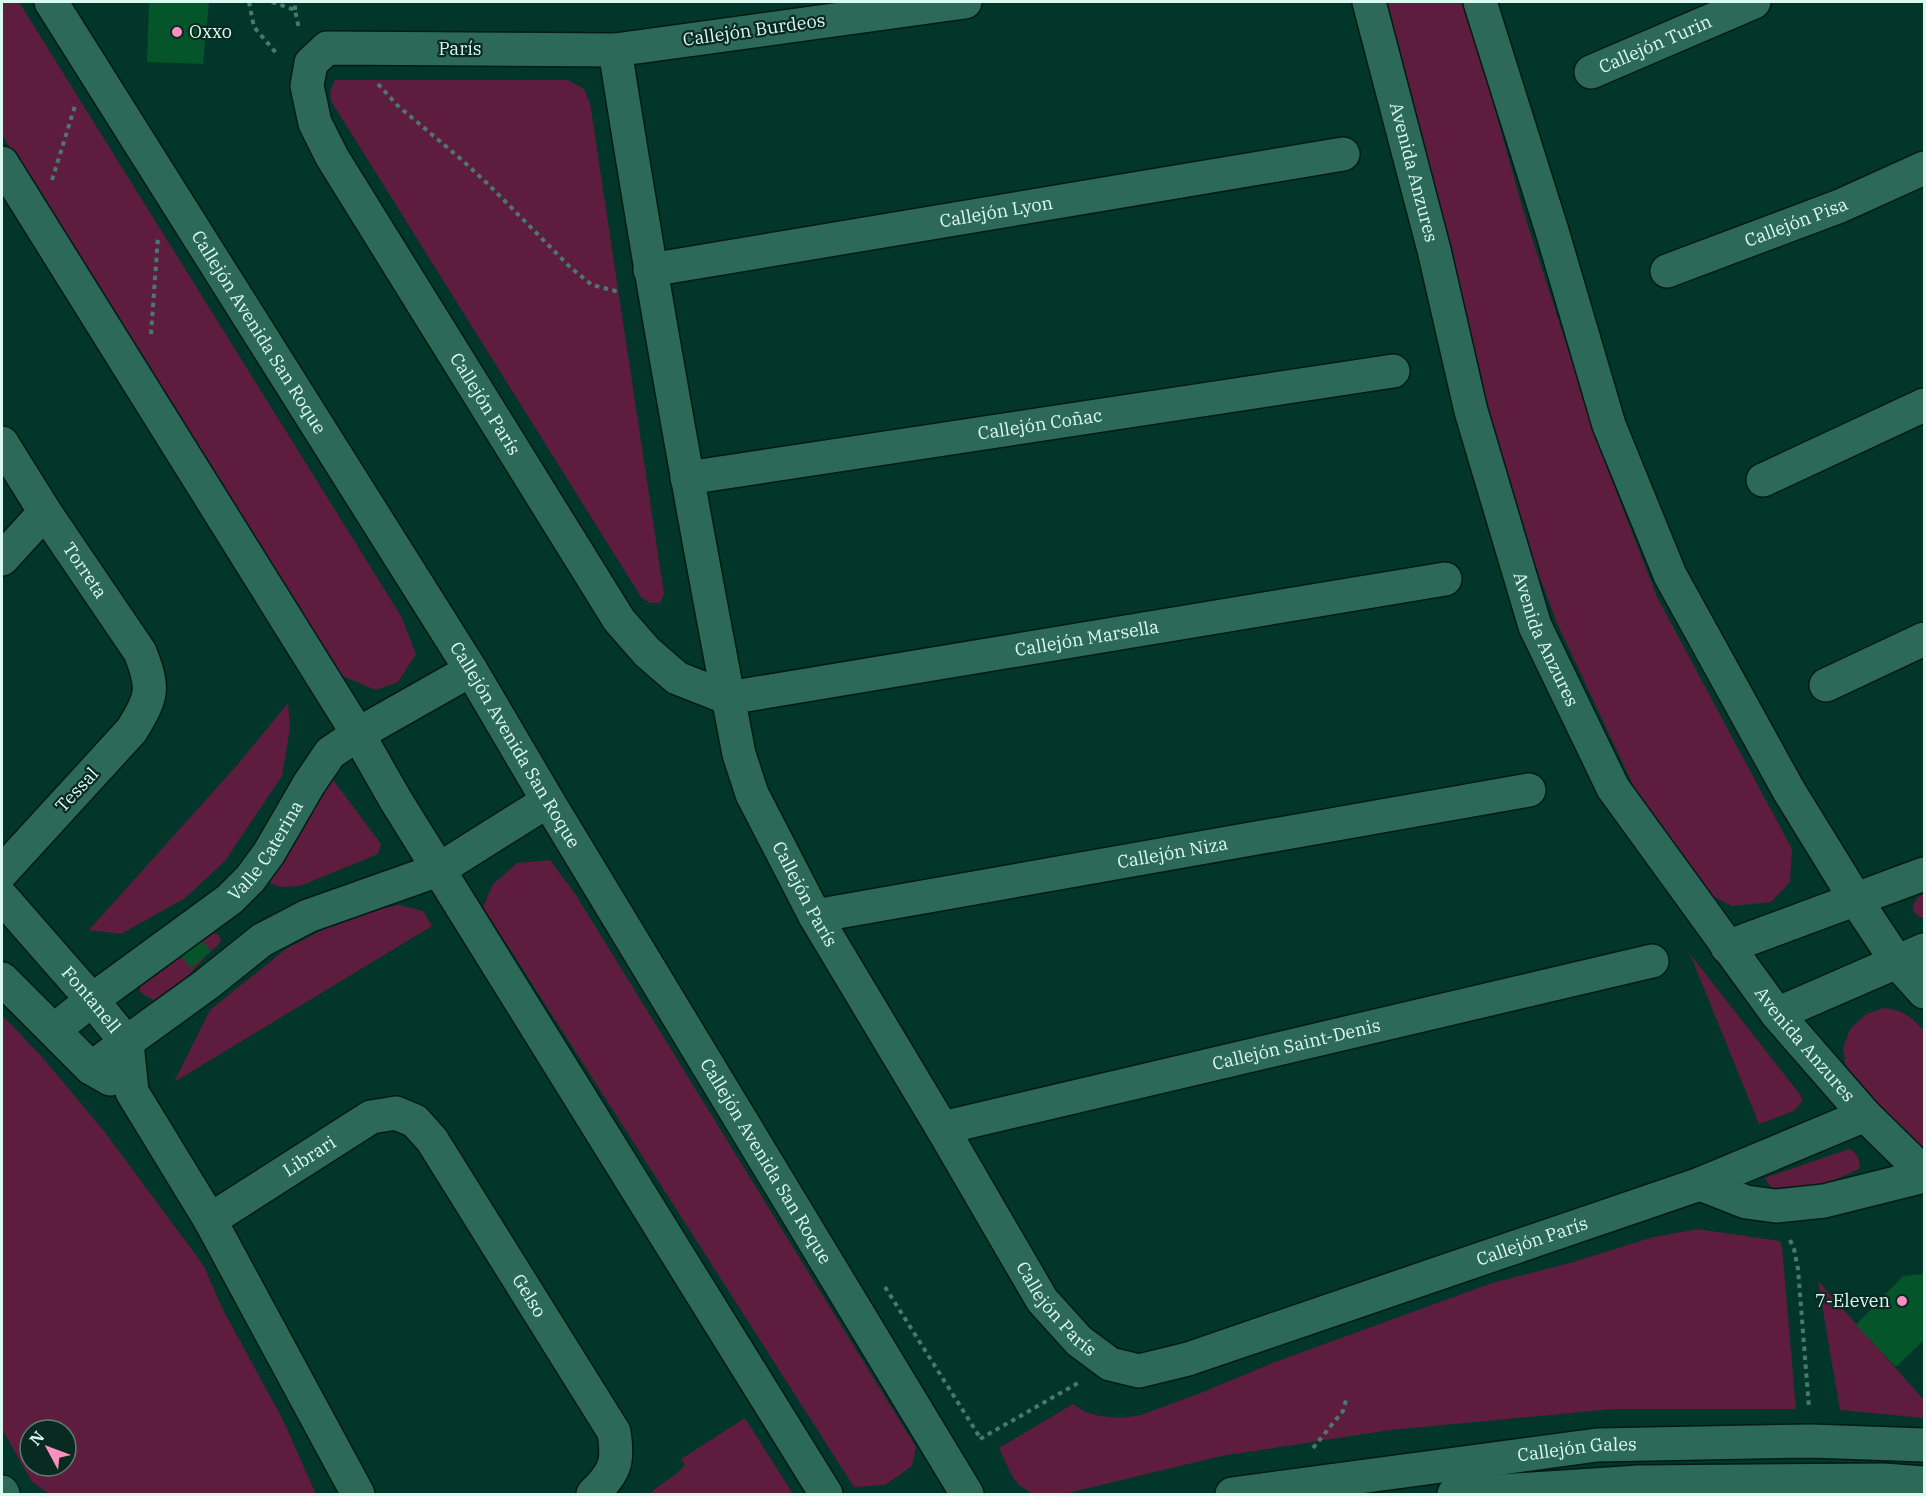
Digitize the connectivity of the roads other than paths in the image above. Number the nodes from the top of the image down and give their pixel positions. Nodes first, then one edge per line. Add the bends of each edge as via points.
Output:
1 (51, 2) edge
2 (964, 2) edge
3 (1369, 2) edge
4 (1480, 2) edge
5 (1754, 2) edge
6 (615, 50) junction
7 (306, 51) joint
8 (1590, 72) dead end
9 (1343, 154) dead end
10 (2, 163) edge
11 (1924, 168) edge
12 (650, 270) junction
13 (1667, 271) dead end
14 (1393, 371) dead end
15 (1924, 405) edge
16 (2, 443) edge
17 (687, 478) junction
18 (1763, 480) dead end
19 (45, 512) junction
20 (2, 559) edge
21 (1445, 579) dead end
22 (1924, 639) edge
23 (471, 670) junction
24 (1826, 685) dead end
25 (728, 698) junction
26 (148, 704) joint
27 (358, 734) junction
28 (1529, 790) dead end
29 (548, 801) junction
30 (438, 870) junction
31 (2, 872) edge
32 (1924, 874) edge
33 (2, 897) edge
34 (230, 899) junction
35 (1856, 900) junction
36 (816, 916) junction
37 (262, 940) junction
38 (1727, 947) junction
39 (1911, 956) edge
40 (1652, 961) dead end
41 (2, 978) edge
42 (1924, 992) edge
43 (92, 999) junction
44 (1777, 1014) junction
45 (54, 1030) junction
46 (127, 1043) junction
47 (91, 1068) junction
48 (132, 1092) junction
49 (1865, 1115) junction
50 (415, 1121) joint
51 (942, 1128) junction
52 (1924, 1175) edge
53 (1700, 1184) junction
54 (210, 1220) junction
55 (1811, 1441) junction
56 (1924, 1445) edge
57 (1815, 1481) junction
58 (1924, 1484) edge
59 (601, 1486) edge
60 (358, 1494) edge
61 (826, 1494) edge
62 (967, 1494) edge
63 (1232, 1494) edge
64 (1454, 1494) edge

1 - 23 street, Callejón Avenida San Roque
2 - 6 street, Callejón Burdeos
3 - 38 street, Avenida Anzures via 1434,250 1471,411 1535,626 1612,788
4 - 35 street via 1609,425 1670,574 1789,791
5 - 8 street, Callejón Turin
6 - 7 street, París
6 - 12 street, Callejón París
7 - 25 street, Callejón París via 307,86 315,123 332,157 619,620 677,678
9 - 12 street, Callejón Lyon
10 - 27 street
11 - 13 street, Callejón Pisa via 1840,206
12 - 17 street, Callejón París
14 - 17 street, Callejón Coñac
15 - 18 street
16 - 19 street, Torreta
17 - 25 street, Callejón París
19 - 20 street
19 - 26 street, Torreta via 140,652 150,678
21 - 25 street, Callejón Marsella
22 - 24 street
23 - 27 street, Valle Caterina
23 - 29 street, Callejón Avenida San Roque
25 - 36 street, Callejón París via 752,795
26 - 31 street, Tessal via 132,730
27 - 30 street
27 - 34 street, Valle Caterina via 330,753 268,853
28 - 36 street, Callejón Niza
29 - 30 street
29 - 62 street, Callejón Avenida San Roque
30 - 37 street via 308,916
30 - 61 street
32 - 35 street
33 - 43 street, Fontanell
34 - 37 street
34 - 43 street, Valle Caterina
35 - 38 street
35 - 39 street
36 - 51 street, Callejón París
37 - 46 street
38 - 44 street, Avenida Anzures
39 - 42 street
39 - 44 street
40 - 51 street, Callejón Saint-Denis
41 - 45 street
43 - 45 street, Valle Caterina
43 - 46 street, Fontanell
44 - 49 street, Avenida Anzures
45 - 47 street
46 - 47 street
46 - 48 street, Fontanell
47 - 48 street
48 - 54 street
49 - 52 street, Avenida Anzures
49 - 53 street, Callejón París
50 - 54 street, Librari via 396,1113 371,1117
50 - 59 street, Gelso via 432,1140 614,1432 618,1455
51 - 53 street, Callejón París via 1042,1300 1079,1341 1110,1364 1139,1371 1188,1359
52 - 53 street via 1824,1200 1776,1206 1746,1202
54 - 60 street
55 - 56 street, Callejón Gales
55 - 57 street
55 - 63 street, Callejón Gales via 1597,1445
57 - 58 street, Callejón Gales
57 - 64 street, Callejón Gales via 1639,1482

